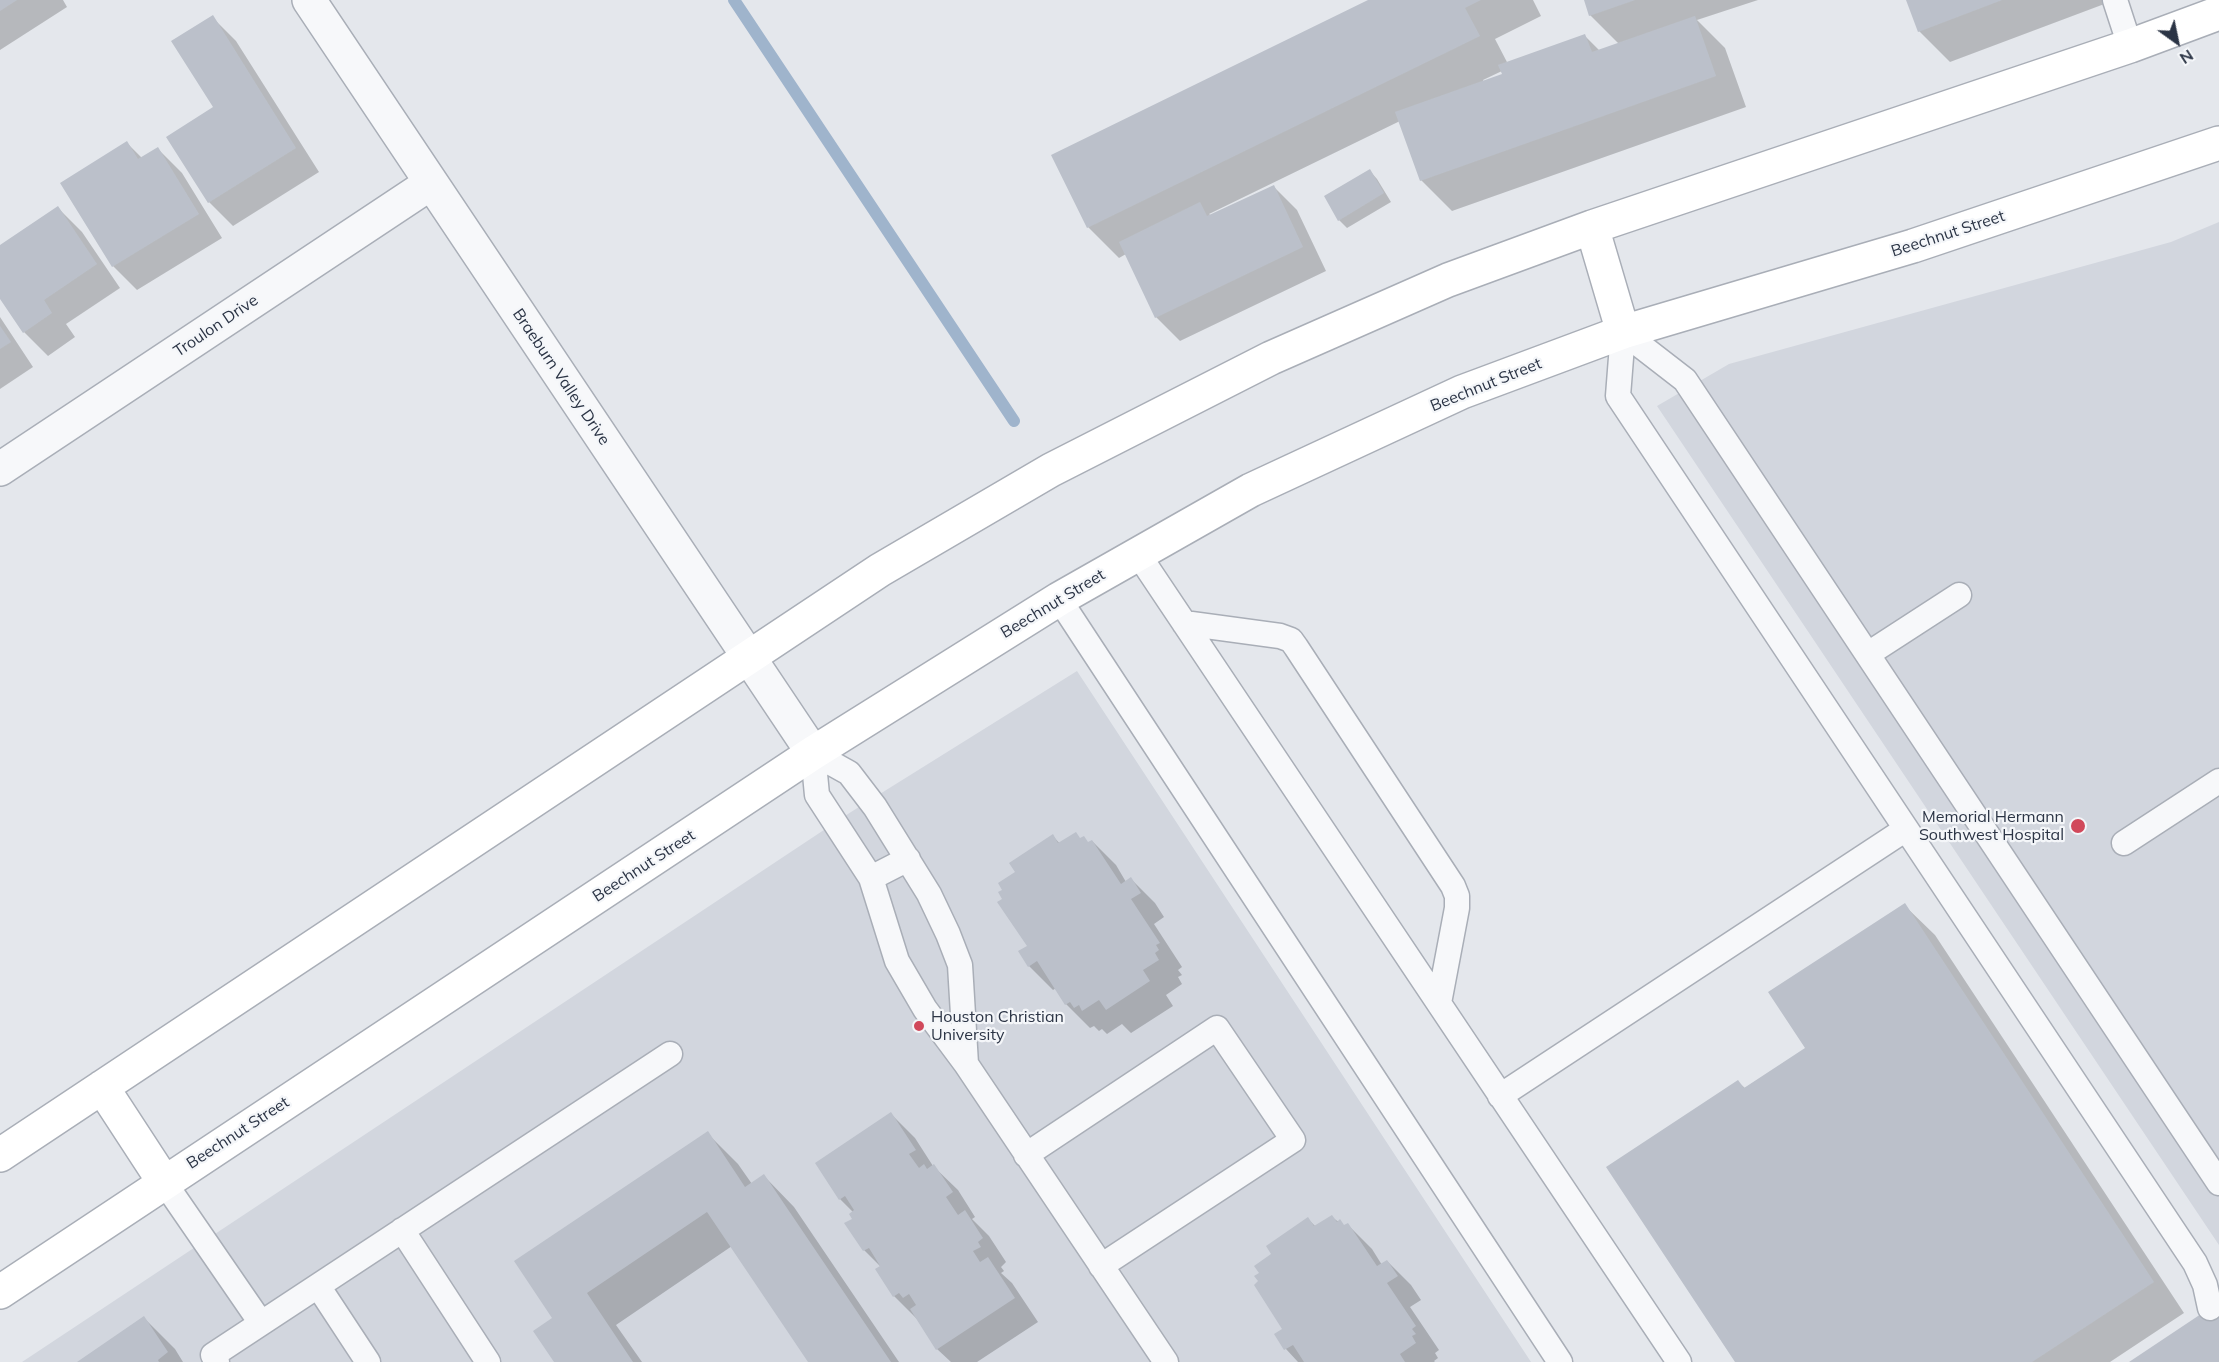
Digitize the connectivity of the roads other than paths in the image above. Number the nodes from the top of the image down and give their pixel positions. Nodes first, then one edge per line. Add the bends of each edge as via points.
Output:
1 (309, 0) edge
2 (2115, 0) edge
3 (2219, 13) edge
4 (2130, 46) junction
5 (2219, 143) edge
6 (431, 183) junction
7 (1592, 227) junction
8 (1623, 332) junction
9 (0, 469) edge
10 (1138, 554) junction
11 (1959, 595) dead end
12 (1059, 599) junction
13 (1184, 623) junction
14 (1868, 654) junction
15 (750, 658) junction
16 (813, 753) junction
17 (2219, 781) edge
18 (1906, 829) junction
19 (2124, 843) dead end
20 (908, 859) junction
21 (871, 878) junction
22 (1438, 1003) junction
23 (670, 1054) dead end
24 (966, 1064) junction
25 (102, 1087) junction
26 (1500, 1096) junction
27 (0, 1155) edge
28 (1026, 1155) junction
29 (164, 1182) junction
30 (2219, 1183) edge
31 (402, 1230) junction
32 (1101, 1266) junction
33 (318, 1286) junction
34 (0, 1292) edge
35 (2210, 1308) dead end
36 (261, 1323) junction
37 (218, 1362) edge
38 (368, 1362) edge
39 (488, 1362) edge
40 (1166, 1362) edge
41 (1560, 1362) edge
42 (1679, 1362) edge

1 - 6 street, Braeburn Valley Drive
2 - 4 lane
3 - 4 main road
4 - 7 main road
5 - 8 main road, Beechnut Street via 1913,246
6 - 9 street, Troulon Drive
6 - 15 street, Braeburn Valley Drive
7 - 8 main road
7 - 15 main road via 1448,280 1270,358 1051,470 880,570
8 - 10 main road, Beechnut Street via 1462,392 1251,490
8 - 14 lane via 1685,380
8 - 18 lane via 1618,396
10 - 12 main road, Beechnut Street
10 - 13 lane
11 - 14 lane
12 - 16 main road, Beechnut Street
12 - 41 lane
13 - 22 lane
13 - 22 lane via 1280,636 1296,647 1457,896
14 - 30 lane
15 - 16 street, Braeburn Valley Drive
15 - 25 main road
16 - 20 lane via 849,773
16 - 21 lane via 817,795
16 - 29 main road, Beechnut Street
17 - 19 lane
18 - 26 lane
18 - 35 lane via 2195,1263
20 - 21 lane
20 - 24 lane via 929,894 960,965
21 - 24 lane via 897,961 925,1009
22 - 26 lane
23 - 31 lane
24 - 28 lane
25 - 27 main road
25 - 29 main road
26 - 42 lane
28 - 32 lane
28 - 32 lane via 1217,1028 1293,1140
29 - 34 main road, Beechnut Street
29 - 36 lane
31 - 33 lane
31 - 39 lane
32 - 40 lane
33 - 36 lane
33 - 38 lane
36 - 37 lane via 213,1355

